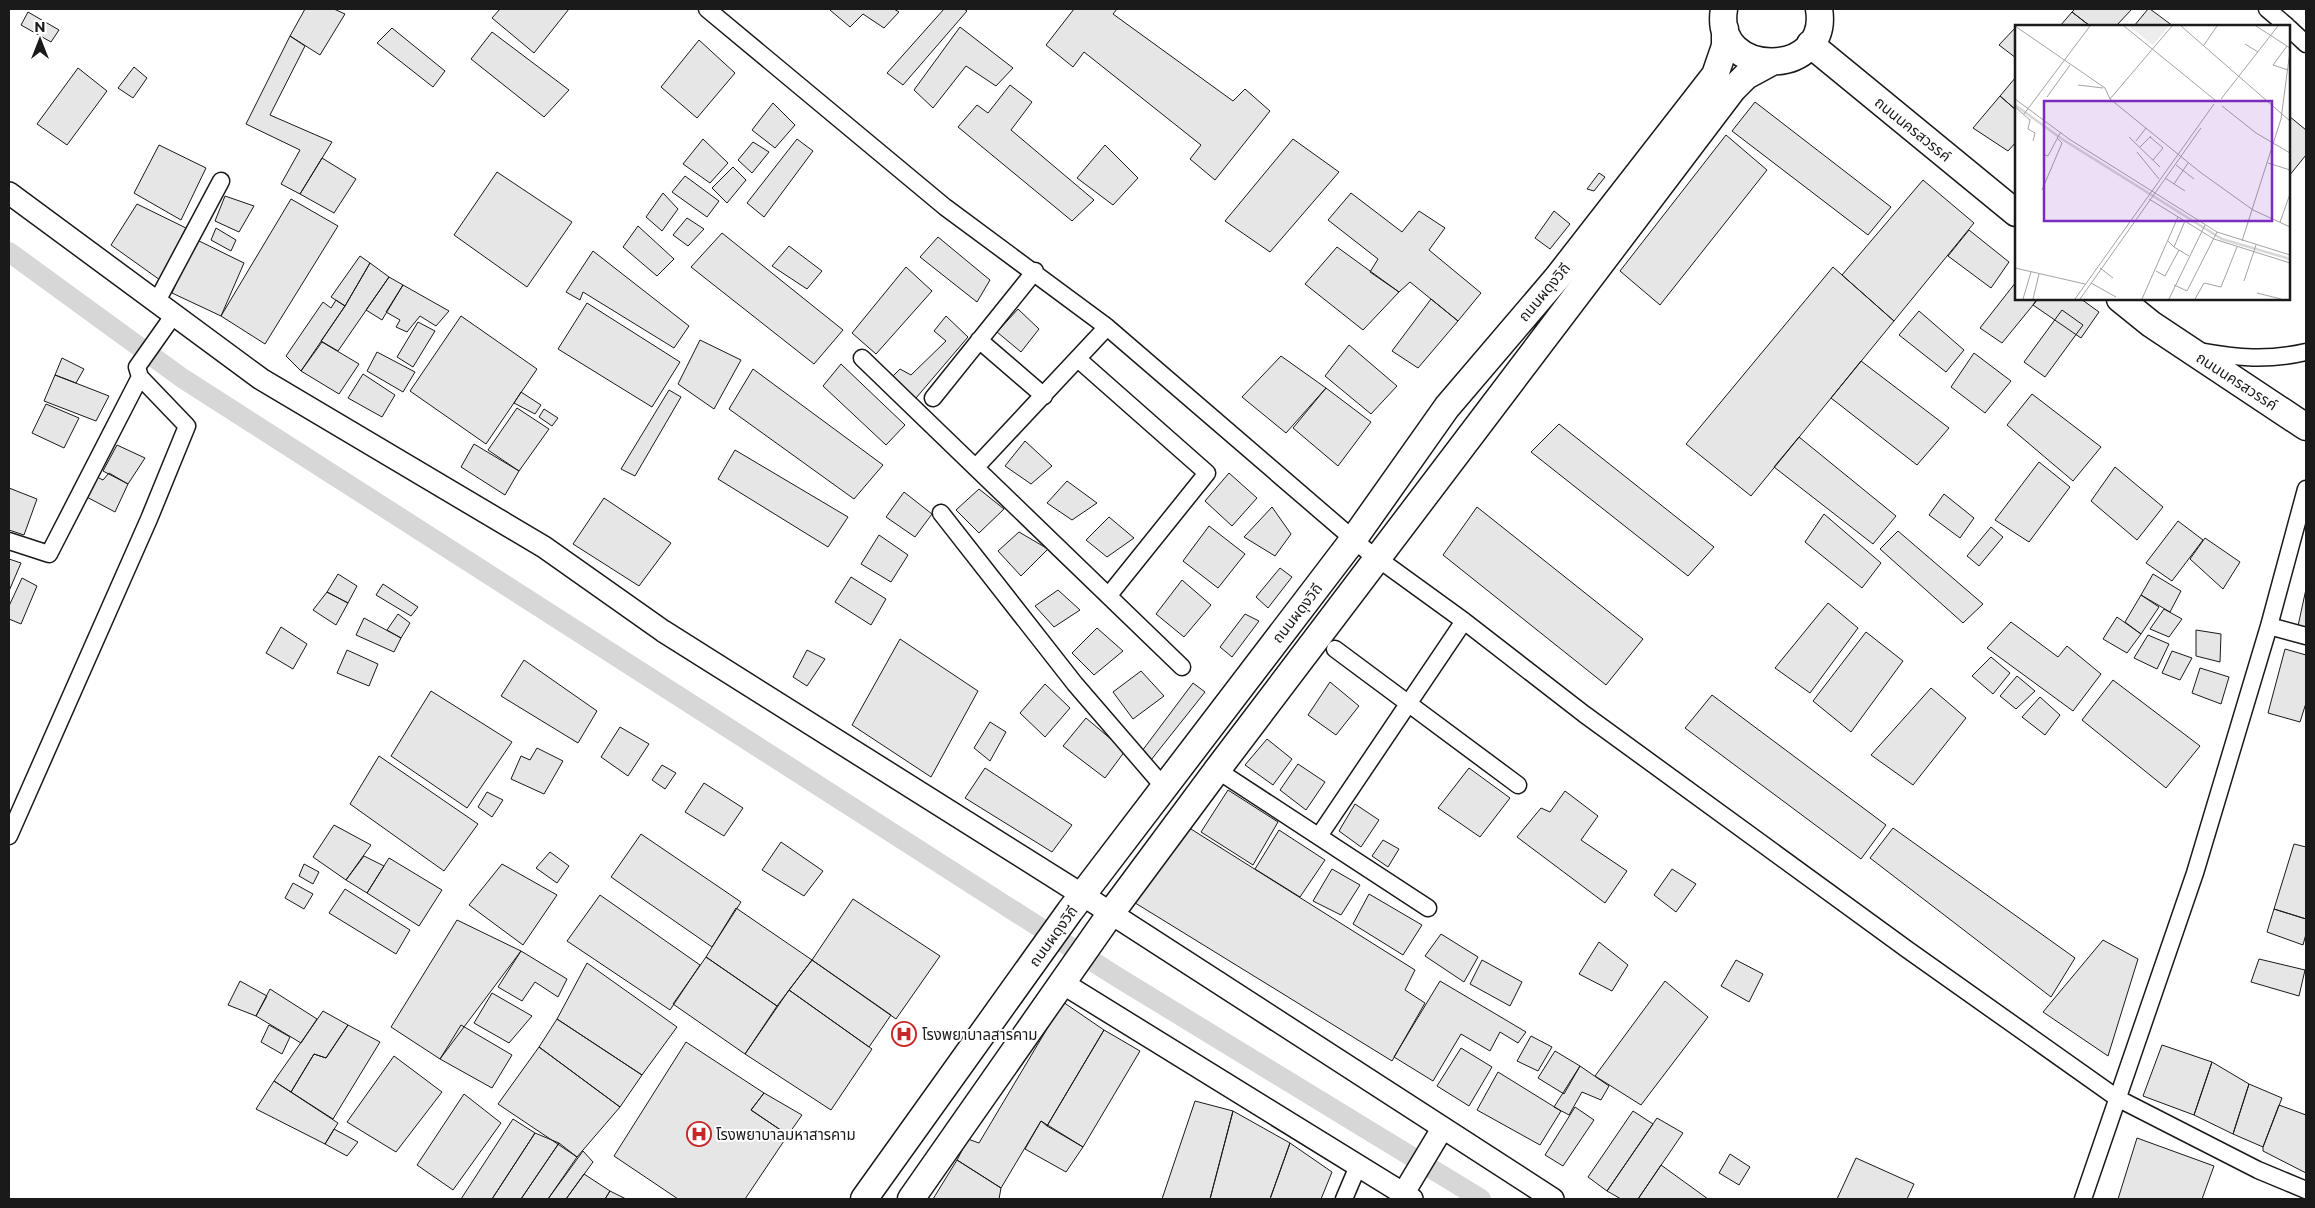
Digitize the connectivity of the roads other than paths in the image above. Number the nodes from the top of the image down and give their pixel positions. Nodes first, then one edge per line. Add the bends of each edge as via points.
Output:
1 (707, 9) edge
2 (1819, 9) edge
3 (2267, 9) edge
4 (1724, 19) edge
5 (2286, 25) edge
6 (2290, 29) edge
7 (1810, 44) junction
8 (2306, 44) edge
9 (1770, 63) junction
10 (221, 181) dead end
11 (9, 193) edge
12 (2015, 213) edge
13 (1035, 272) junction
14 (2121, 300) edge
15 (156, 303) junction
16 (169, 320) junction
17 (1107, 327) junction
18 (979, 340) junction
19 (2190, 349) junction
20 (2306, 352) edge
21 (862, 358) dead end
22 (1078, 360) junction
23 (139, 372) junction
24 (1044, 396) junction
25 (933, 398) dead end
26 (2306, 427) edge
27 (976, 467) junction
28 (2306, 489) edge
29 (941, 513) dead end
30 (9, 540) edge
31 (1354, 540) junction
32 (1377, 558) junction
33 (1109, 595) junction
34 (1464, 621) junction
35 (2269, 626) junction
36 (2306, 636) edge
37 (1335, 649) dead end
38 (1182, 667) dead end
39 (1410, 704) junction
40 (1217, 770) junction
41 (1518, 785) dead end
42 (1163, 786) junction
43 (9, 836) edge
44 (1319, 836) junction
45 (1076, 903) junction
46 (1428, 908) dead end
47 (1105, 922) junction
48 (1070, 975) junction
49 (2117, 1098) junction
50 (1442, 1129) junction
51 (1358, 1166) junction
52 (2306, 1190) edge
53 (1408, 1197) edge
54 (864, 1199) edge
55 (911, 1199) edge
56 (1344, 1199) edge
57 (1553, 1199) edge
58 (2083, 1199) edge

1 - 13 street via 945,207
2 - 7 main road via 1817,30
3 - 5 street
4 - 9 main road via 1732,43 1742,54 1755,61
4 - 31 main road, ถนนผดุงวิถี via 1725,46 1715,75 1557,278 1448,407
6 - 8 street
7 - 9 main road via 1799,55
7 - 12 main road, ถนนนครสวรรค์
9 - 32 main road, ถนนผดุงวิถี via 1746,76 1733,89
10 - 15 street
11 - 15 street
13 - 17 street
13 - 18 street
14 - 19 main road, ถนนนครสวรรค์
15 - 16 street
16 - 23 street
16 - 45 street via 261,379 544,547 663,631
17 - 22 street
17 - 31 street
18 - 24 street
18 - 25 street
19 - 20 street via 2242,359 2281,358
19 - 26 main road, ถนนนครสวรรค์
21 - 27 street
22 - 24 street
22 - 33 street via 1207,472
23 - 30 street via 49,554
23 - 43 street via 186,426 149,519
24 - 27 street
27 - 33 street
28 - 35 street
29 - 42 street via 1075,684
31 - 32 street
31 - 42 main road, ถนนผดุงวิถี
32 - 34 street
32 - 40 main road, ถนนผดุงวิถี
33 - 38 street
34 - 39 street
34 - 49 street via 1606,730
35 - 36 street
35 - 49 street via 2195,873
37 - 39 street
39 - 41 street
39 - 44 street
40 - 44 street
40 - 47 main road, ถนนผดุงวิถี
42 - 45 main road, ถนนผดุงวิถี
44 - 46 street
45 - 47 street
45 - 54 main road, ถนนผดุงวิถี
47 - 48 main road, ถนนผดุงวิถี
47 - 50 street
48 - 51 street
48 - 55 main road, ถนนผดุงวิถี
49 - 52 street via 2258,1170
49 - 58 street
50 - 53 street
50 - 57 street
51 - 53 street
51 - 56 street

